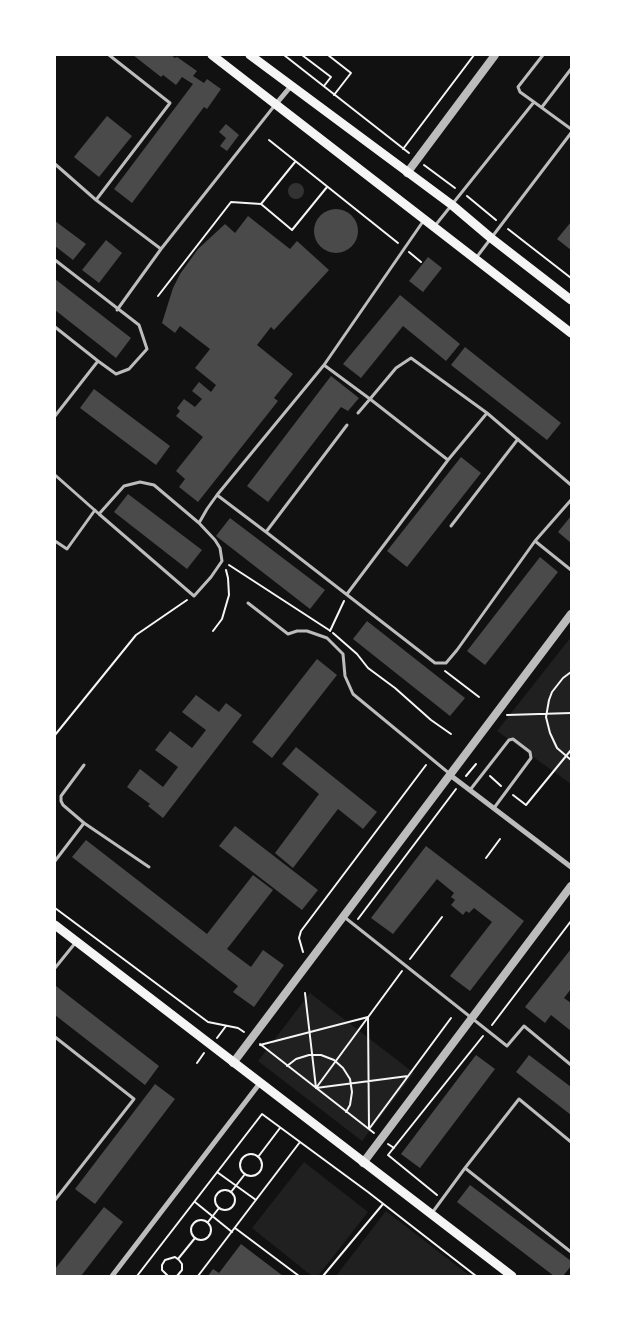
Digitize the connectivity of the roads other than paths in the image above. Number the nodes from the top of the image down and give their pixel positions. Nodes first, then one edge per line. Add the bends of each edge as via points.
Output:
1 (109, 55) edge
2 (212, 55) edge
3 (250, 55) edge
4 (495, 55) edge
5 (543, 55) edge
6 (571, 69) edge
7 (291, 86) junction
8 (534, 102) junction
9 (276, 104) junction
10 (542, 107) junction
11 (571, 129) edge
12 (571, 133) edge
13 (55, 164) edge
14 (407, 173) junction
15 (96, 200) junction
16 (452, 205) junction
17 (424, 220) junction
18 (434, 227) junction
19 (491, 238) junction
20 (161, 249) junction
21 (475, 258) junction
22 (56, 262) edge
23 (571, 300) edge
24 (117, 310) junction
25 (55, 327) edge
26 (571, 333) edge
27 (98, 361) junction
28 (324, 365) junction
29 (370, 399) junction
30 (358, 413) dead end
31 (487, 413) junction
32 (55, 416) edge
33 (347, 425) dead end
34 (518, 439) junction
35 (448, 460) junction
36 (55, 475) edge
37 (571, 485) edge
38 (217, 495) junction
39 (571, 500) edge
40 (96, 510) junction
41 (99, 514) junction
42 (199, 523) junction
43 (451, 526) dead end
44 (266, 532) junction
45 (55, 541) edge
46 (535, 542) junction
47 (571, 570) edge
48 (347, 594) junction
49 (248, 603) dead end
50 (571, 614) edge
51 (84, 765) dead end
52 (450, 774) junction
53 (470, 790) junction
54 (494, 808) junction
55 (84, 822) junction
56 (55, 861) edge
57 (571, 866) edge
58 (149, 867) dead end
59 (571, 886) edge
60 (342, 916) junction
61 (55, 925) edge
62 (77, 942) junction
63 (55, 968) edge
64 (472, 1017) junction
65 (55, 1038) edge
66 (233, 1063) junction
67 (571, 1065) edge
68 (260, 1083) junction
69 (571, 1142) edge
70 (363, 1163) junction
71 (465, 1168) junction
72 (55, 1200) edge
73 (432, 1213) junction
74 (571, 1245) edge
75 (570, 1252) edge
76 (112, 1276) edge
77 (512, 1276) edge

1 - 15 lane via 170,103
2 - 9 main road
3 - 7 main road
4 - 14 street
5 - 8 lane via 518,88
6 - 10 lane
7 - 9 street
7 - 14 main road
8 - 10 lane
8 - 16 lane
9 - 17 main road
9 - 20 lane
10 - 11 lane
12 - 19 lane
13 - 15 lane
14 - 16 main road
15 - 20 lane
16 - 18 lane
16 - 19 main road
17 - 18 main road
17 - 28 lane
18 - 21 main road
19 - 21 lane
19 - 23 main road
20 - 24 lane
21 - 26 main road
22 - 24 lane
24 - 27 lane via 139,326 147,349 129,369 116,374
25 - 27 lane
27 - 32 lane
28 - 29 lane
28 - 38 lane
29 - 30 lane
29 - 31 lane via 396,368 410,358
29 - 35 lane
31 - 34 lane
31 - 35 lane
33 - 44 lane
34 - 37 lane
34 - 43 lane
35 - 48 lane
36 - 40 lane
38 - 42 lane
38 - 44 lane
39 - 46 lane
40 - 41 lane
40 - 45 lane via 67,549
41 - 42 lane via 124,486 140,482 154,484
41 - 42 lane via 194,596 222,561 220,548
44 - 48 lane
46 - 47 lane
46 - 48 lane via 446,662 435,663
49 - 52 lane via 288,634 307,631 327,638 343,654 345,676 352,694
50 - 52 street
51 - 55 lane via 61,796 61,801
52 - 53 street
52 - 60 street
53 - 54 street
53 - 54 lane via 511,739 530,752 531,758
54 - 57 street
55 - 56 lane
55 - 58 lane
59 - 64 street
60 - 64 lane
60 - 66 street
61 - 62 main road
62 - 63 lane
62 - 66 main road
64 - 67 lane via 507,1046 524,1026
64 - 70 street
65 - 72 lane via 134,1099
66 - 68 main road
68 - 70 main road
68 - 76 street
69 - 71 lane via 518,1100
70 - 73 main road
71 - 73 lane
71 - 75 lane
73 - 77 main road
74 - 75 lane

